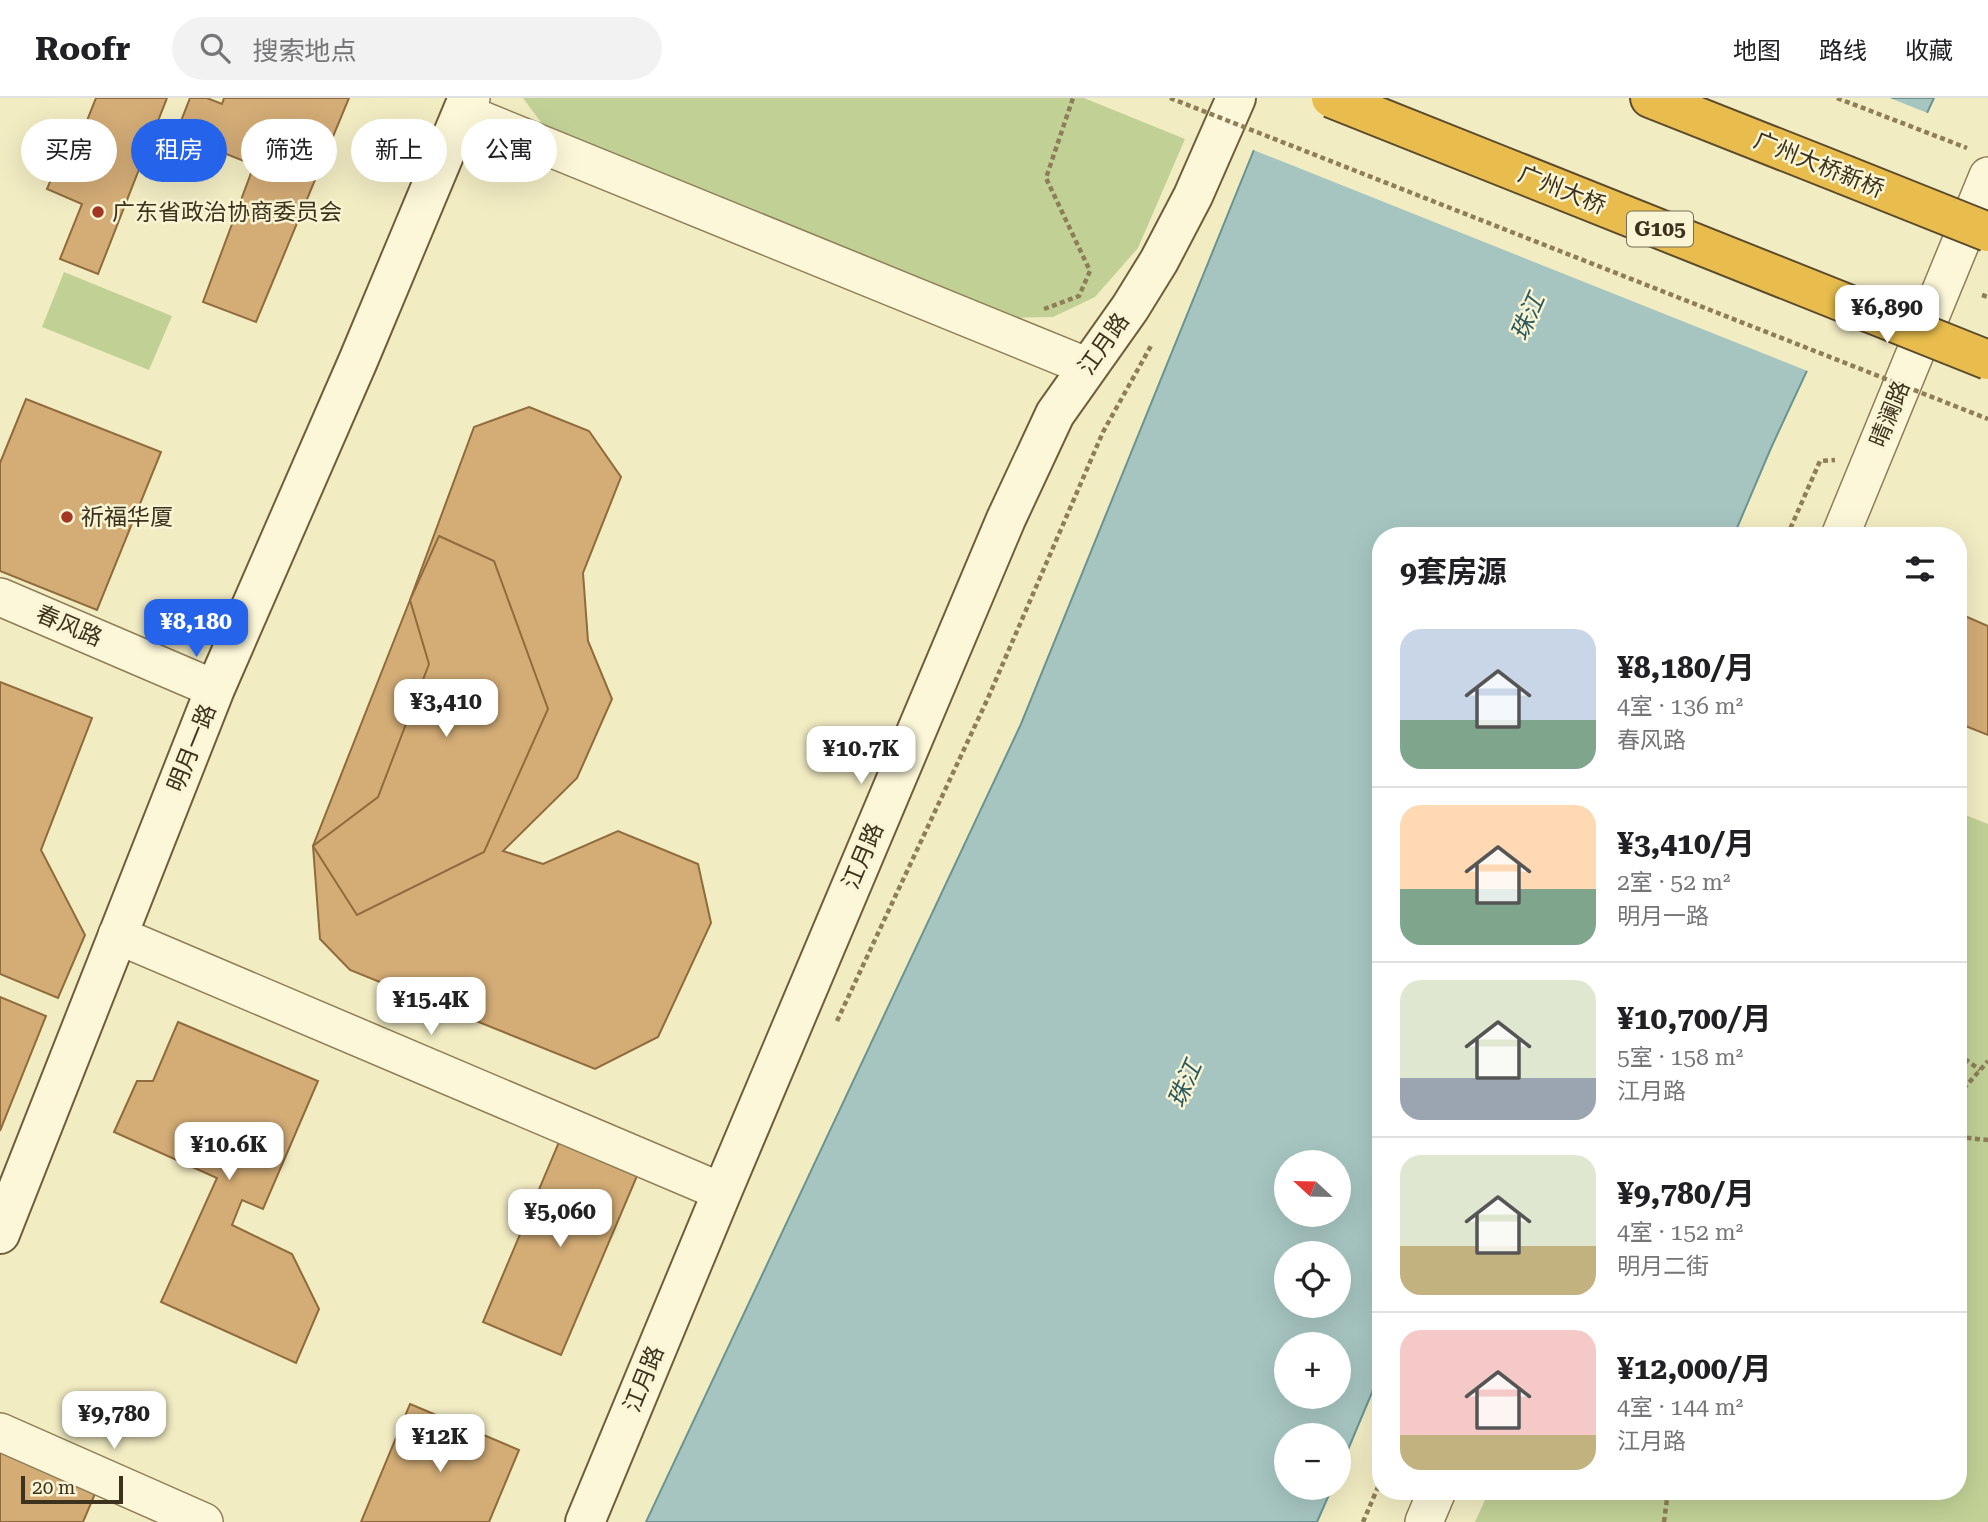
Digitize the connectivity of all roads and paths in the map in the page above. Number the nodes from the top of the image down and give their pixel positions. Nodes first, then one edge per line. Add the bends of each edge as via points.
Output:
1 (1073, 98) edge
2 (1170, 98) edge
3 (1331, 98) edge
4 (1650, 98) edge
5 (1837, 98) edge
6 (467, 103) edge
7 (1246, 110) edge
8 (1251, 133) dead end
9 (1982, 164) edge
10 (1845, 175) junction
11 (1988, 212) edge
12 (1988, 232) edge
13 (1037, 317) dead end
14 (1154, 342) dead end
15 (1988, 360) edge
16 (1088, 367) junction
17 (1988, 419) edge
18 (1871, 459) junction
19 (1791, 527) edge
20 (1844, 527) edge
21 (0, 597) edge
22 (215, 689) junction
23 (117, 935) junction
24 (835, 1024) dead end
25 (1967, 1061) edge
26 (1988, 1061) edge
27 (1980, 1070) junction
28 (1967, 1085) edge
29 (1967, 1138) edge
30 (1988, 1140) edge
31 (722, 1192) junction
32 (0, 1234) edge
33 (0, 1432) edge
34 (1372, 1500) edge
35 (1433, 1500) edge
36 (1667, 1500) edge
37 (204, 1522) edge
38 (585, 1522) edge
39 (1363, 1522) edge
40 (1424, 1522) edge
41 (1664, 1522) edge

1 - 13 path via 1046,178 1090,271 1079,296 1041,310
2 - 17 path, bridge
3 - 15 highway, 广州大桥 / G105, bridge
4 - 10 highway, 广州大桥新桥
5 - 9 path
6 - 16 street
6 - 22 street, 明月一路
7 - 8 path
7 - 16 street, 江月路 via 1159,261
9 - 18 street, 晴澜路
10 - 11 highway, bridge
10 - 12 highway, 广州大桥新桥, bridge
14 - 24 path via 1103,432 988,698
16 - 31 street, 江月路 via 1055,414 1006,519
18 - 19 path via 1819,461
18 - 20 street, 晴澜路
21 - 22 street, 春风路
22 - 23 street, 明月一路
23 - 31 street
23 - 32 street, 明月一路
25 - 27 path
26 - 27 path
27 - 28 path
29 - 30 path
31 - 38 street, 江月路
33 - 37 street
34 - 39 path
35 - 40 street
36 - 41 path

